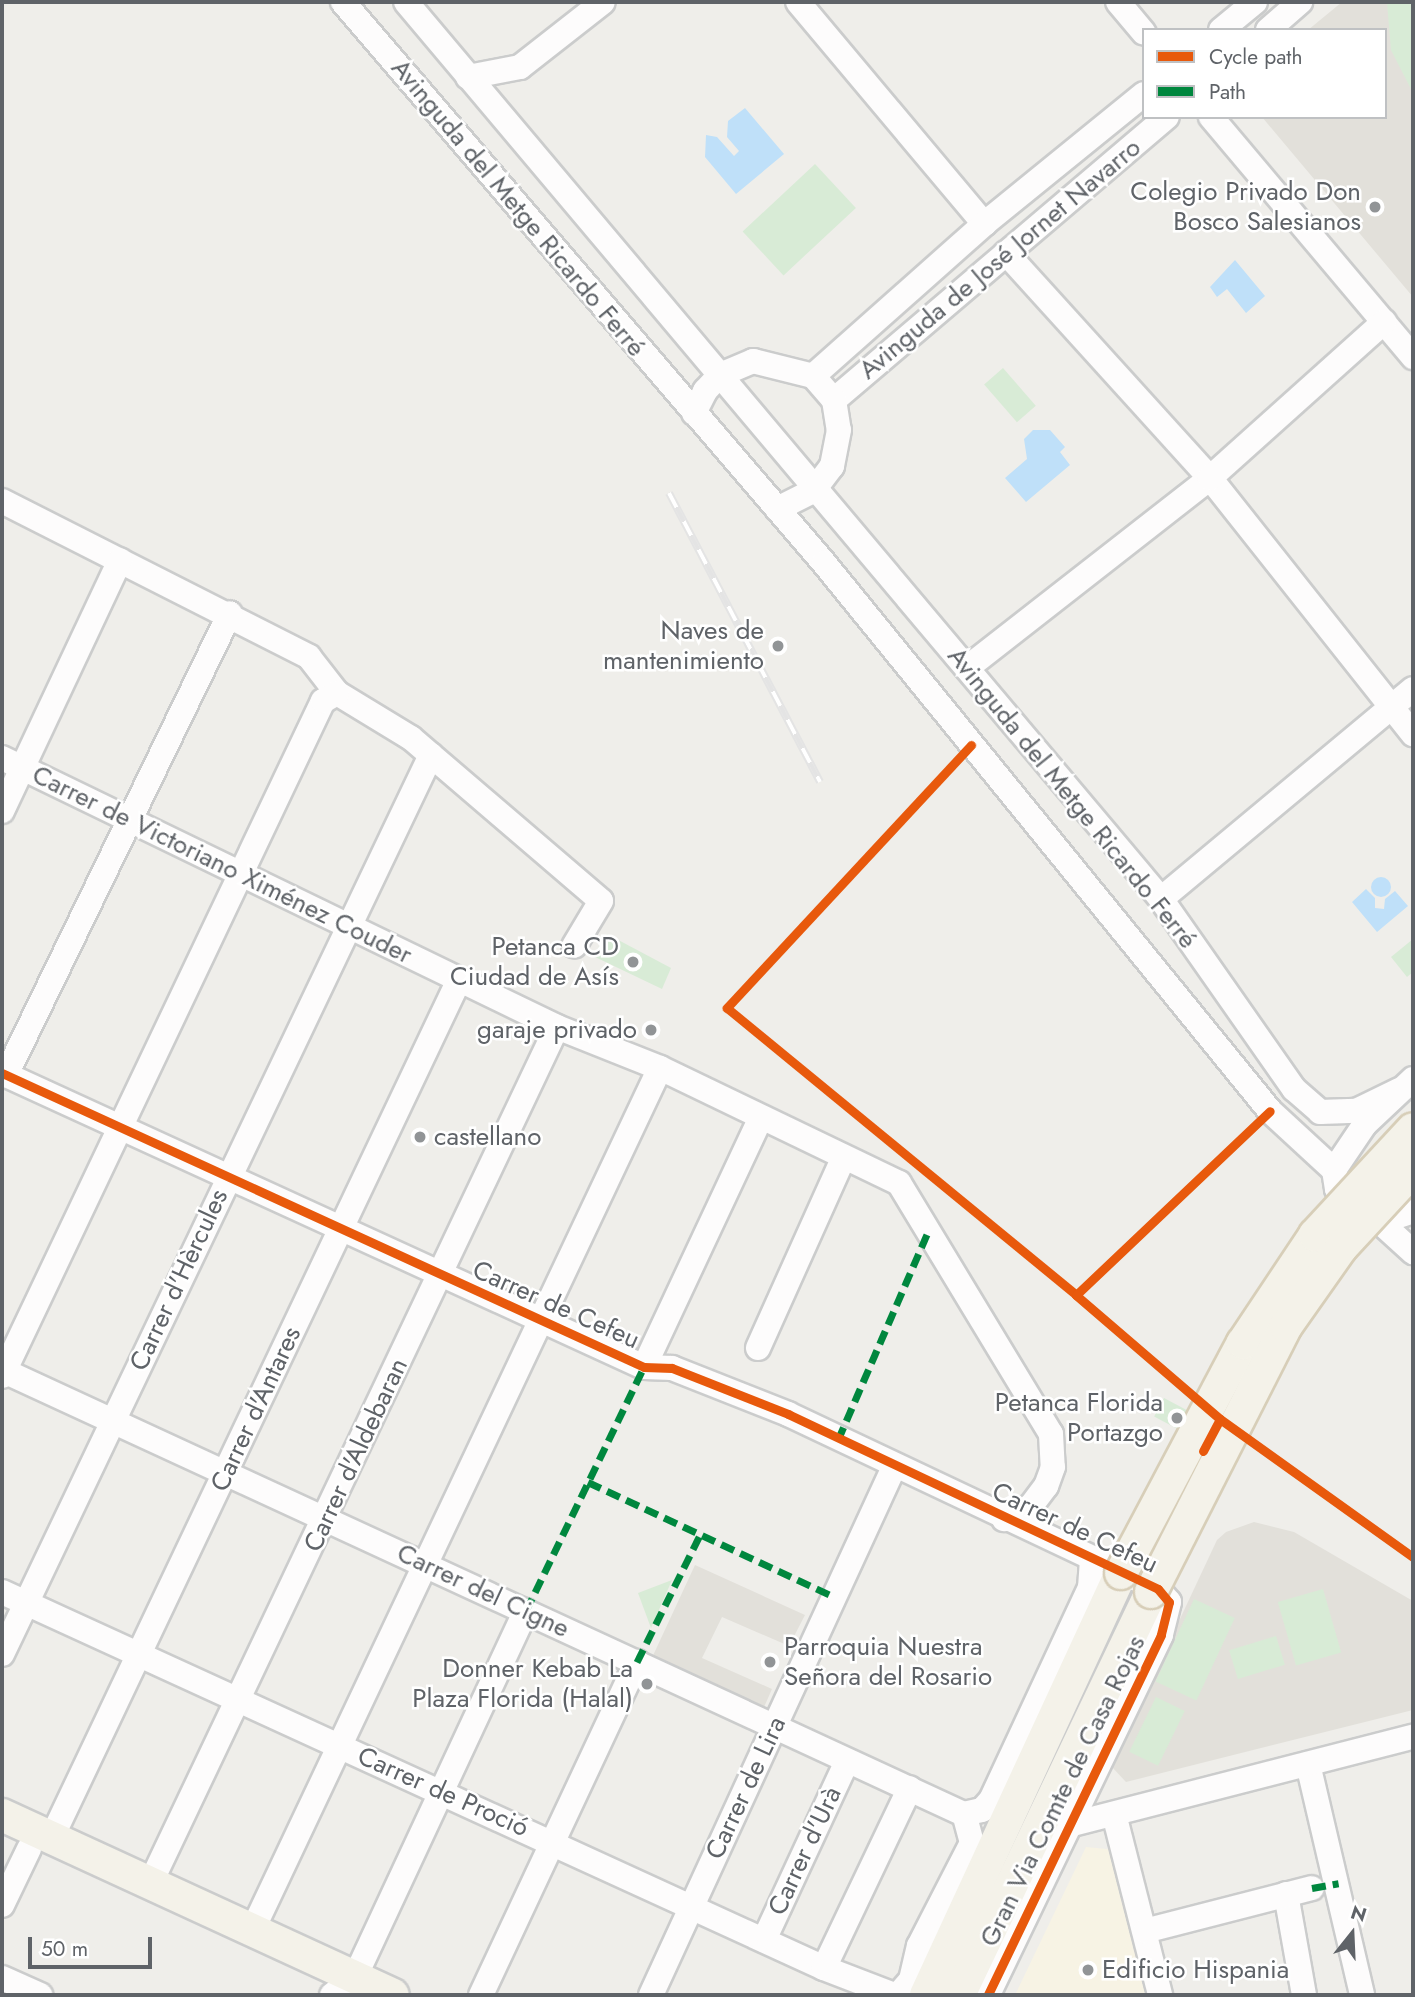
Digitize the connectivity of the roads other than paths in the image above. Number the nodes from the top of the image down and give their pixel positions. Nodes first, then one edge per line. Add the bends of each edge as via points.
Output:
1 (343, 2) edge
2 (406, 2) edge
3 (603, 2) edge
4 (798, 2) edge
5 (1118, 2) edge
6 (1255, 2) edge
7 (1300, 2) edge
8 (1223, 28) edge
9 (1270, 28) edge
10 (1142, 31) edge
11 (468, 77) junction
12 (1142, 96) edge
13 (1165, 119) edge
14 (1213, 119) edge
15 (984, 224) junction
16 (1006, 253) junction
17 (1384, 322) junction
18 (1413, 357) edge
19 (720, 375) junction
20 (813, 376) junction
21 (834, 400) junction
22 (694, 413) junction
23 (1210, 478) junction
24 (813, 491) junction
25 (4, 509) edge
26 (777, 509) junction
27 (120, 560) junction
28 (230, 613) junction
29 (967, 668) junction
30 (1413, 689) edge
31 (337, 693) junction
32 (1392, 708) junction
33 (1413, 734) edge
34 (431, 755) junction
35 (12, 763) edge
36 (2, 811) edge
37 (129, 818) junction
38 (242, 875) junction
39 (1161, 900) junction
40 (349, 928) junction
41 (574, 946) dead end
42 (459, 980) junction
43 (557, 1027) junction
44 (660, 1068) junction
45 (4, 1074) edge
46 (1406, 1085) edge
47 (760, 1119) junction
48 (121, 1129) junction
49 (1413, 1129) edge
50 (843, 1159) junction
51 (1334, 1170) junction
52 (1413, 1170) edge
53 (227, 1178) junction
54 (1413, 1211) edge
55 (1380, 1222) junction
56 (341, 1230) junction
57 (1413, 1252) edge
58 (441, 1275) junction
59 (542, 1323) junction
60 (758, 1349) dead end
61 (644, 1367) junction
62 (3, 1372) edge
63 (114, 1421) junction
64 (894, 1467) junction
65 (226, 1473) junction
66 (326, 1518) junction
67 (1004, 1519) junction
68 (1092, 1558) junction
69 (425, 1565) junction
70 (2, 1592) edge
71 (1160, 1597) junction
72 (26, 1602) junction
73 (526, 1611) junction
74 (2, 1654) edge
75 (138, 1655) junction
76 (637, 1662) junction
77 (240, 1699) junction
78 (774, 1726) junction
79 (1413, 1737) edge
80 (341, 1746) junction
81 (847, 1761) junction
82 (1308, 1764) junction
83 (910, 1788) junction
84 (440, 1792) junction
85 (964, 1814) junction
86 (1114, 1814) junction
87 (2, 1815) edge
88 (1073, 1824) junction
89 (27, 1841) edge
90 (553, 1842) junction
91 (151, 1882) junction
92 (1312, 1888) dead end
93 (1286, 1894) junction
94 (2, 1905) edge
95 (691, 1907) junction
96 (253, 1929) junction
97 (1145, 1931) junction
98 (764, 1940) junction
99 (824, 1968) junction
100 (2, 1978) edge
101 (342, 1989) edge
102 (40, 1995) edge
103 (393, 1995) edge
104 (481, 1995) edge
105 (651, 1995) edge
106 (892, 1995) edge
107 (926, 1995) edge
108 (959, 1995) edge
109 (988, 1995) edge
110 (1160, 1995) edge
111 (1304, 1995) edge
112 (1362, 1995) edge

1 - 22 street, Avinguda del Metge Ricardo Ferré
2 - 11 street, Avinguda del Metge Ricardo Ferré
3 - 11 street via 520,67
4 - 15 street
5 - 10 street
6 - 8 street
7 - 9 street
11 - 19 street, Avinguda del Metge Ricardo Ferré
12 - 15 street, Avinguda de José Jornet Navarro
13 - 16 street, Avinguda de José Jornet Navarro
14 - 17 street
15 - 20 street, Avinguda de José Jornet Navarro
16 - 21 street, Avinguda de José Jornet Navarro
16 - 23 street
17 - 18 street
17 - 23 street
19 - 20 street via 753,360
19 - 22 street
19 - 24 street, Avinguda del Metge Ricardo Ferré
20 - 21 street
21 - 24 street via 839,430 832,466
22 - 26 street, Avinguda del Metge Ricardo Ferré
23 - 29 street
23 - 32 street
24 - 26 street
24 - 29 street, Avinguda del Metge Ricardo Ferré
25 - 27 street
26 - 51 street, Avinguda del Metge Ricardo Ferré via 1270,1111
27 - 28 street
27 - 35 street
28 - 31 street via 309,657
28 - 37 street
29 - 39 street, Avinguda del Metge Ricardo Ferré
30 - 32 street
31 - 34 street
31 - 38 street via 323,701
32 - 33 street
32 - 39 street
34 - 40 street, Carrer d'Hèrcules
34 - 41 street via 601,901
35 - 36 street
35 - 37 street, Carrer de Victoriano Ximénez Couder
37 - 38 street, Carrer de Victoriano Ximénez Couder
37 - 45 street
38 - 40 street, Carrer de Victoriano Ximénez Couder
38 - 48 street
39 - 46 street, Avinguda del Metge Ricardo Ferré via 1294,1089 1321,1112 1356,1111
40 - 42 street, Carrer de Victoriano Ximénez Couder
40 - 53 street, Carrer d'Hèrcules
42 - 43 street, Carrer de Victoriano Ximénez Couder
42 - 56 street, Carrer d'Antares
43 - 44 street, Carrer de Victoriano Ximénez Couder
43 - 58 street, Carrer d'Aldebaran
44 - 47 street, Carrer de Victoriano Ximénez Couder
44 - 59 street
45 - 48 street, Carrer de Cefeu
46 - 51 street via 1365,1124
47 - 50 street, Carrer de Victoriano Ximénez Couder
47 - 61 street
48 - 53 street, Carrer de Cefeu
48 - 62 street
49 - 107 main road, Gran Via Comte de Casa Rojas, bridge via 1315,1234 1243,1343 1121,1573
50 - 60 street
50 - 67 street, Carrer de Victoriano Ximénez Couder via 899,1183 1051,1434 1053,1467 1046,1486 1031,1507
51 - 55 street via 1337,1189 1353,1214
52 - 71 main road, bridge via 1341,1248 1286,1326
53 - 56 street, Carrer de Cefeu
53 - 63 street, Carrer d'Hèrcules
54 - 55 street
55 - 57 street
56 - 58 street, Carrer de Cefeu
56 - 65 street, Carrer d'Antares
58 - 59 street, Carrer de Cefeu
58 - 66 street, Carrer d'Aldebaran
59 - 61 street, Carrer de Cefeu
59 - 69 street
61 - 64 street, Carrer de Cefeu via 672,1368 723,1385
62 - 63 street, Carrer del Cigne
63 - 65 street, Carrer del Cigne
63 - 72 street, Carrer d'Hèrcules
64 - 67 street, Carrer de Cefeu
64 - 78 street, Carrer de Lira
65 - 66 street, Carrer del Cigne
65 - 75 street, Carrer d'Antares
66 - 69 street, Carrer del Cigne
66 - 77 street, Carrer d'Aldebaran
67 - 68 street, Carrer de Cefeu
68 - 71 street, Carrer de Cefeu via 1142,1580
68 - 85 street via 1090,1588 991,1800 982,1810
69 - 73 street, Carrer del Cigne
69 - 80 street
70 - 72 street, Carrer de Proció
71 - 88 street, Gran Via Comte de Casa Rojas via 1161,1635
71 - 108 main road, Gran Via Comte de Casa Rojas via 1117,1660
72 - 74 street, Carrer d'Hèrcules
72 - 75 street, Carrer de Proció
73 - 76 street, Carrer del Cigne
73 - 84 street
75 - 77 street, Carrer de Proció
75 - 89 street, Carrer d'Antares
76 - 78 street, Carrer del Cigne
76 - 90 street
77 - 80 street, Carrer de Proció
77 - 91 street, Carrer d'Aldebaran
78 - 81 street, Carrer del Cigne
78 - 95 street, Carrer de Lira
79 - 82 street
80 - 84 street, Carrer de Proció
80 - 96 street
81 - 83 street, Carrer del Cigne
81 - 98 street, Carrer d'Urà
82 - 86 street
82 - 112 street
83 - 85 street, Carrer del Cigne
83 - 99 street
84 - 90 street, Carrer de Proció
84 - 101 street
85 - 106 street via 972,1843 919,1946 911,1980
86 - 88 street
86 - 97 street
87 - 89 main road
88 - 109 street, Gran Via Comte de Casa Rojas
89 - 91 main road
89 - 94 street, Carrer d'Antares
89 - 101 main road
90 - 95 street, Carrer de Proció
90 - 104 street
91 - 96 main road
92 - 93 street
93 - 97 street
93 - 111 street
95 - 98 street, Carrer de Proció
95 - 105 street, Carrer de Lira
96 - 101 main road
97 - 110 street
98 - 99 street, Carrer de Proció
99 - 106 street, Carrer de Proció
100 - 102 street
101 - 103 main road

